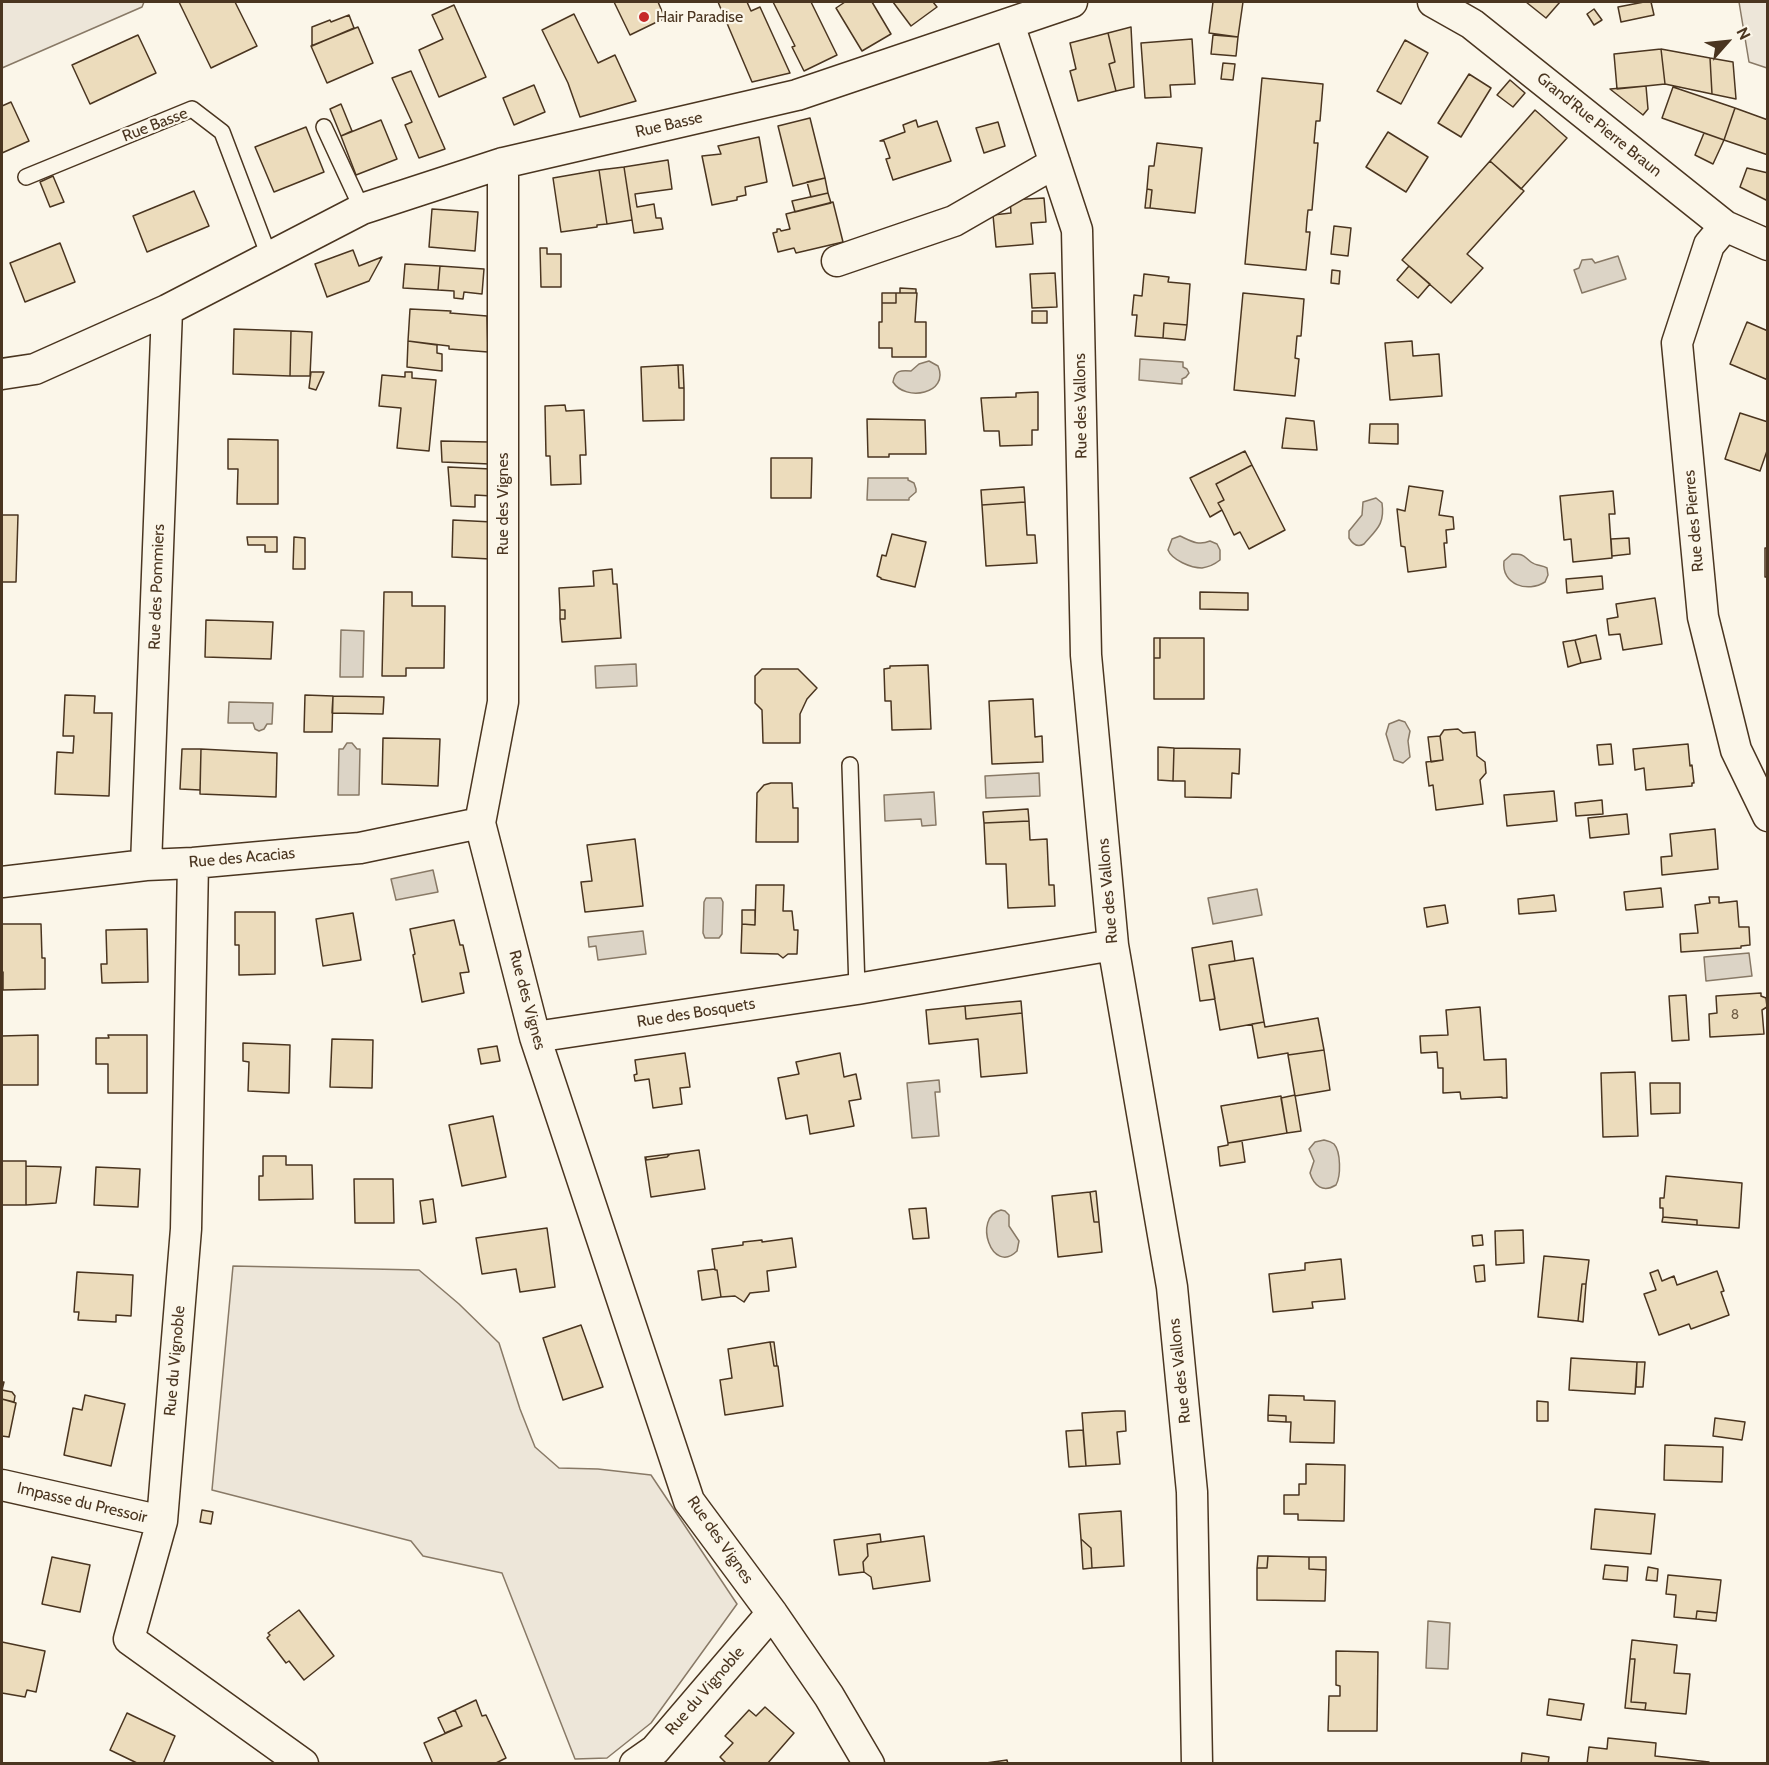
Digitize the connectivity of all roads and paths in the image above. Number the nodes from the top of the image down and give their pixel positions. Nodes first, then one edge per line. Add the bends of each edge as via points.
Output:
1 (1072, 2) edge
2 (1433, 2) edge
3 (1008, 24) junction
4 (324, 128) dead end
5 (1055, 162) junction
6 (503, 163) junction
7 (26, 177) dead end
8 (362, 209) junction
9 (1725, 226) junction
10 (1767, 245) edge
11 (269, 256) junction
12 (837, 261) dead end
13 (167, 310) junction
14 (2, 374) edge
15 (850, 765) dead end
16 (1767, 816) edge
17 (480, 823) junction
18 (194, 863) junction
19 (146, 865) junction
20 (2, 882) edge
21 (1113, 945) junction
22 (856, 988) junction
23 (536, 1037) junction
24 (2, 1485) edge
25 (162, 1521) junction
26 (772, 1613) junction
27 (303, 1764) edge
28 (635, 1764) edge
29 (868, 1764) edge
30 (1197, 1764) edge

1 - 3 street, Rue Basse
2 - 9 street, Grand'Rue Pierre Braun via 1472,24
3 - 5 street, Rue des Vallons
3 - 6 street, Rue Basse via 797,95
4 - 8 lane
5 - 12 street via 954,221
5 - 21 street, Rue des Vallons via 1077,230 1086,655
6 - 8 street, Rue Basse
6 - 17 street, Rue des Vignes via 503,702
7 - 11 lane, Rue Basse via 192,109 222,132
8 - 11 street, Rue Basse
9 - 10 street, Grand'Rue Pierre Braun
9 - 16 street, Rue des Pierres via 1709,245 1677,343 1703,616 1736,750
11 - 13 street, Rue Basse
13 - 14 street, Rue Basse via 35,369
13 - 19 street, Rue des Pommiers
15 - 22 lane
17 - 18 street, Rue des Acacias via 360,848
17 - 23 street, Rue des Vignes
18 - 19 street, Rue des Acacias
18 - 25 street, Rue du Vignoble via 186,1229
19 - 20 street, Rue des Acacias
21 - 22 street, Rue des Bosquets
21 - 30 street, Rue des Vallons via 1174,1310 1192,1492
22 - 23 street, Rue des Bosquets
23 - 26 street, Rue des Vignes via 689,1501
24 - 25 street, Impasse du Pressoir
25 - 27 street, Rue du Vignoble via 129,1639
26 - 28 street, Rue du Vignoble via 655,1750
26 - 29 street, Rue des Vignes via 829,1696

